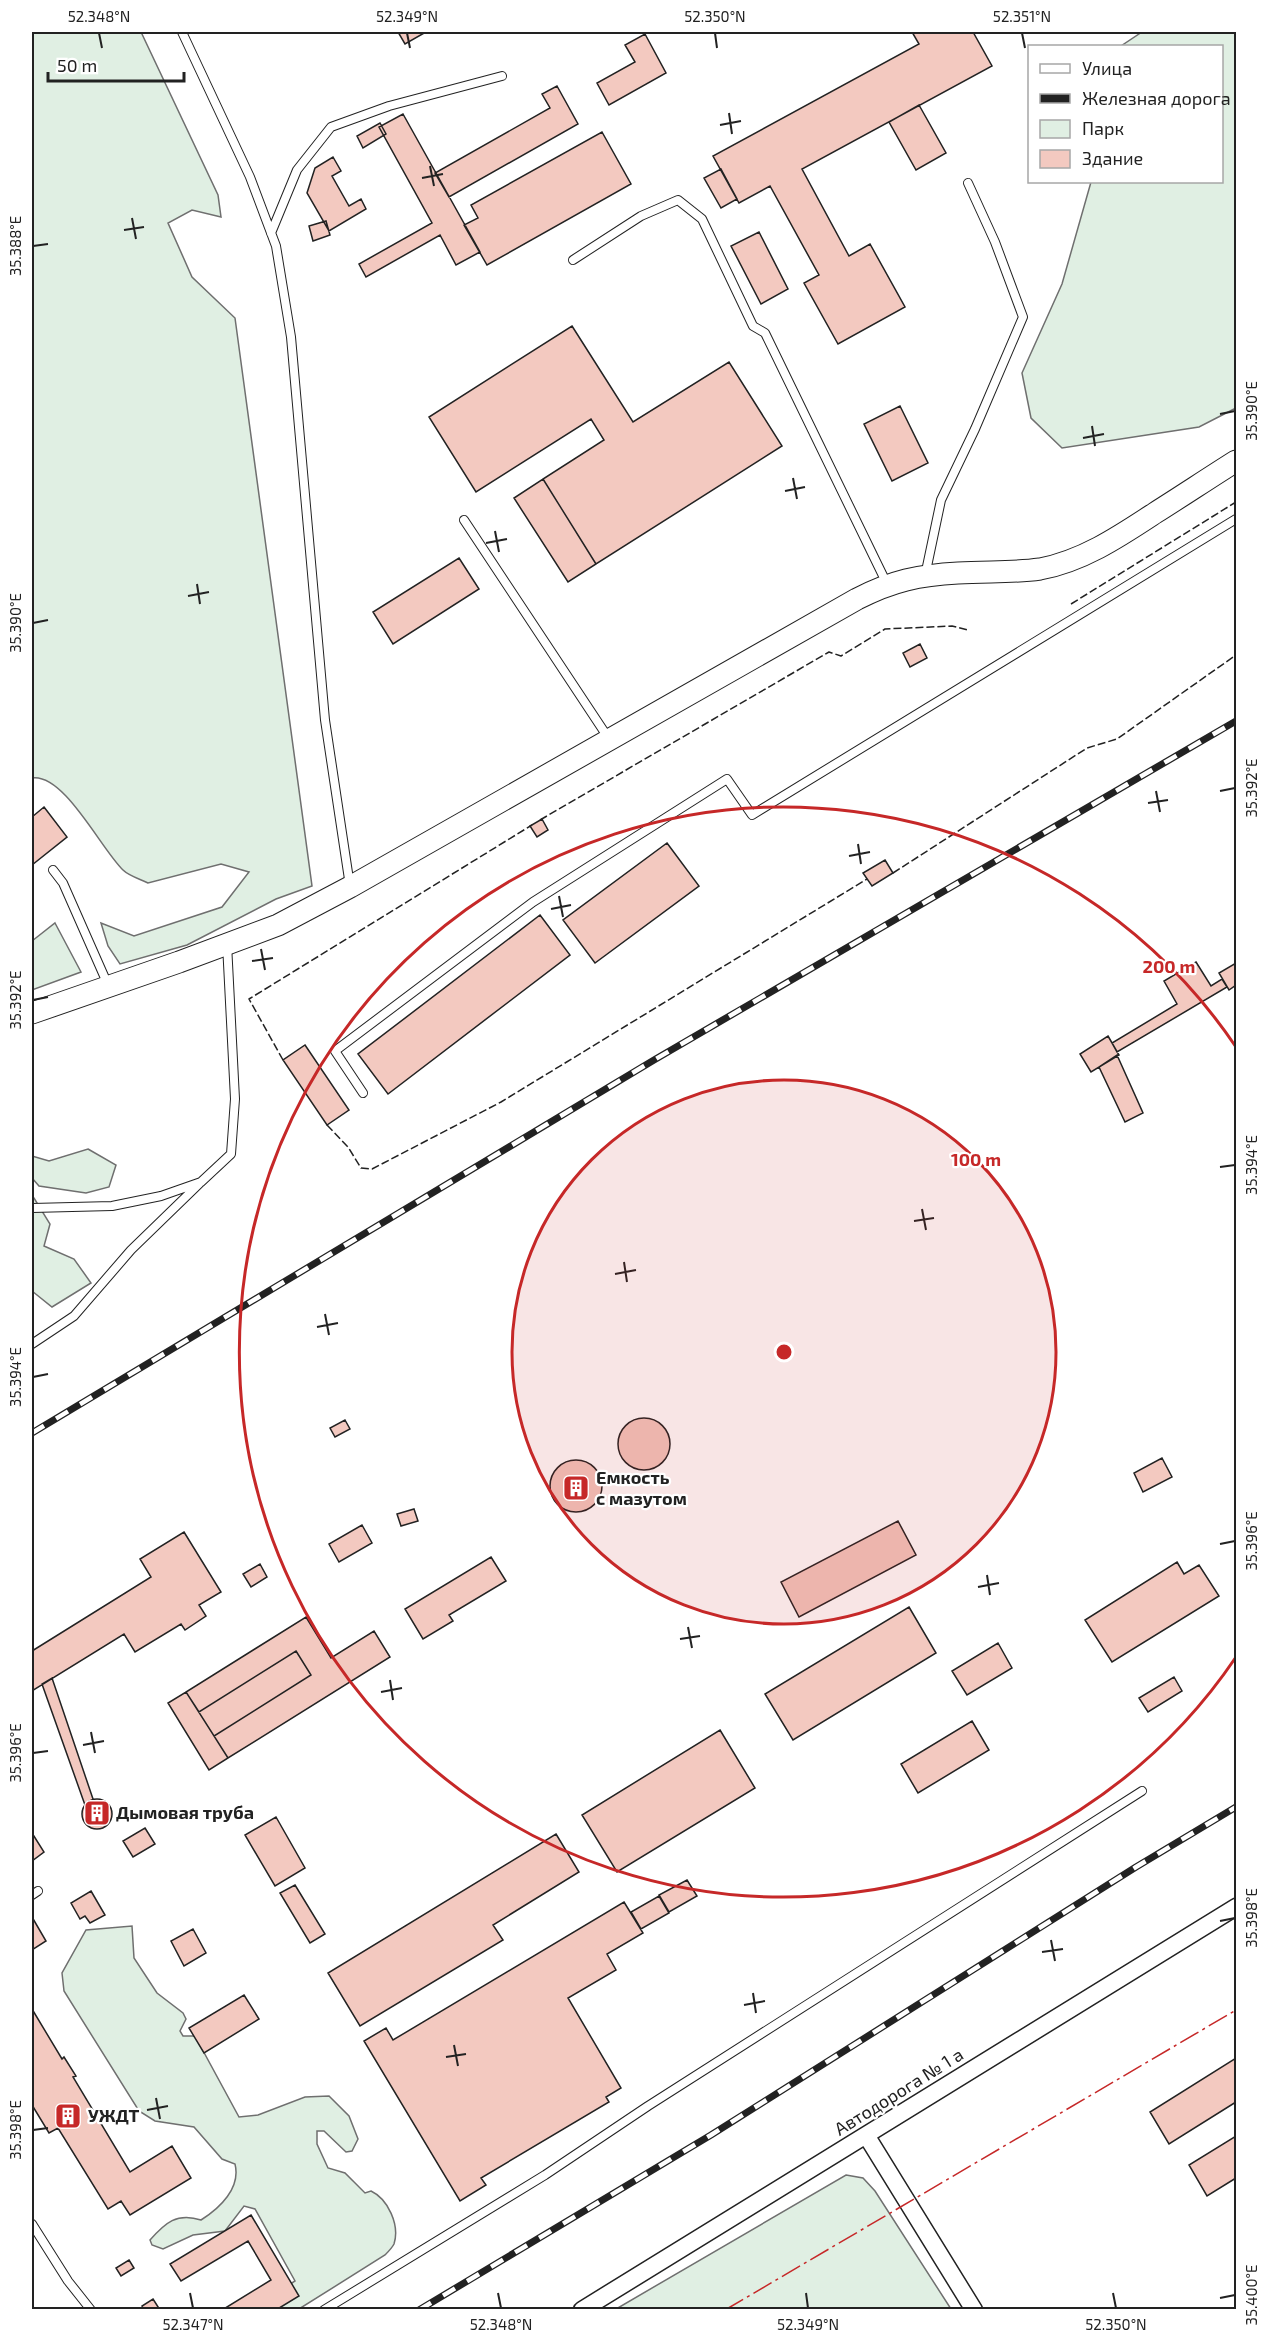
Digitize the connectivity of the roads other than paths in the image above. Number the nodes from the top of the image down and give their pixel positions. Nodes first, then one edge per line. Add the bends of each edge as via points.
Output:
1 (182, 32) edge
2 (502, 76) dead end
3 (968, 183) dead end
4 (271, 233) junction
5 (573, 260) dead end
6 (1236, 461) edge
7 (1236, 519) edge
8 (464, 520) dead end
9 (925, 576) junction
10 (887, 584) junction
11 (609, 740) junction
12 (53, 870) dead end
13 (350, 887) junction
14 (227, 944) junction
15 (109, 985) junction
16 (32, 1013) edge
17 (363, 1094) dead end
18 (201, 1182) junction
19 (32, 1208) edge
20 (32, 1344) edge
21 (1142, 1791) dead end
22 (1236, 1907) edge
23 (866, 2135) junction
24 (32, 2224) edge
25 (91, 2310) edge
26 (324, 2310) edge
27 (582, 2310) edge
28 (974, 2310) edge

1 - 4 lane via 250,177
2 - 4 lane via 389,106 331,127 297,170
3 - 9 lane via 1023,317 941,500
4 - 13 lane via 291,337 326,720
5 - 10 lane via 641,216 678,200 702,219 753,326 765,333
6 - 9 street via 1105,545 1072,559 1031,570
7 - 17 lane via 752,815 727,779 533,902 335,1051
8 - 11 lane
9 - 10 street
10 - 11 street
11 - 13 street
12 - 15 lane via 63,883
13 - 14 street via 278,925
14 - 15 street
14 - 18 lane via 235,1099 231,1154
15 - 16 street
18 - 19 lane via 161,1196 112,1206
18 - 20 lane via 131,1250 74,1316
21 - 26 lane via 544,2175
22 - 23 street, Автодорога № 1 а
23 - 27 street, Автодорога № 1 а
23 - 28 street
24 - 25 lane

